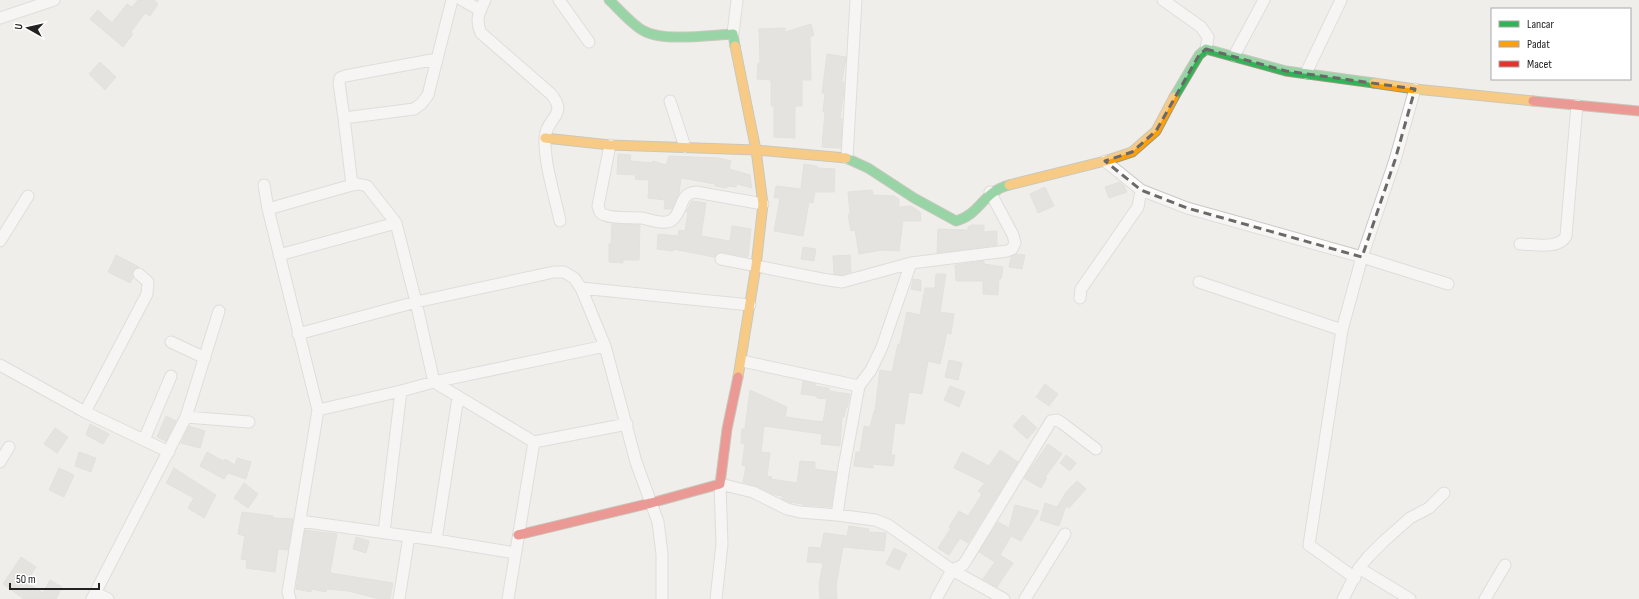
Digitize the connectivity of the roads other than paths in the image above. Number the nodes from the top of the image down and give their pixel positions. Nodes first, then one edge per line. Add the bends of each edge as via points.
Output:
1 (54, 0) edge
2 (452, 0) edge
3 (462, 0) edge
4 (559, 0) edge
5 (609, 0) edge
6 (737, 0) edge
7 (856, 0) edge
8 (1163, 0) edge
9 (1264, 0) edge
10 (1341, 0) edge
11 (482, 5) edge
12 (0, 18) edge
13 (733, 34) junction
14 (589, 42) dead end
15 (1206, 49) junction
16 (1234, 56) junction
17 (437, 59) junction
18 (1306, 73) junction
19 (1415, 89) junction
20 (670, 101) dead end
21 (1577, 105) junction
22 (1639, 110) edge
23 (344, 118) junction
24 (545, 138) junction
25 (610, 144) junction
26 (685, 147) junction
27 (756, 150) junction
28 (847, 158) junction
29 (1105, 161) junction
30 (264, 185) dead end
31 (352, 185) junction
32 (1141, 190) junction
33 (990, 192) junction
34 (28, 196) dead end
35 (763, 204) junction
36 (268, 209) junction
37 (560, 221) dead end
38 (396, 223) junction
39 (0, 241) edge
40 (1520, 244) dead end
41 (279, 255) junction
42 (1362, 257) junction
43 (721, 259) dead end
44 (910, 263) junction
45 (756, 266) junction
46 (139, 274) dead end
47 (1199, 282) dead end
48 (1448, 284) dead end
49 (581, 288) junction
50 (1080, 298) dead end
51 (416, 302) junction
52 (750, 304) junction
53 (219, 312) dead end
54 (1342, 330) junction
55 (298, 334) junction
56 (171, 342) dead end
57 (606, 346) junction
58 (205, 358) junction
59 (742, 361) junction
60 (0, 365) edge
61 (171, 376) dead end
62 (434, 382) junction
63 (859, 386) junction
64 (400, 391) junction
65 (458, 397) junction
66 (318, 410) junction
67 (85, 412) junction
68 (186, 418) junction
69 (250, 422) dead end
70 (627, 424) junction
71 (144, 440) junction
72 (534, 442) junction
73 (9, 447) dead end
74 (1096, 449) dead end
75 (169, 452) junction
76 (0, 462) edge
77 (720, 484) junction
78 (1444, 493) dead end
79 (651, 503) junction
80 (837, 515) junction
81 (300, 521) junction
82 (384, 532) junction
83 (1065, 534) dead end
84 (518, 535) junction
85 (409, 536) junction
86 (436, 540) junction
87 (515, 553) junction
88 (1504, 565) dead end
89 (952, 570) junction
90 (1357, 573) junction
91 (94, 596) edge
92 (108, 599) edge
93 (290, 599) edge
94 (399, 599) edge
95 (508, 599) edge
96 (662, 599) edge
97 (716, 599) edge
98 (936, 599) edge
99 (1004, 599) edge
100 (1024, 599) edge
101 (1343, 599) edge
102 (1410, 599) edge
103 (1485, 599) edge

1 - 12 street
2 - 17 street
3 - 11 street
4 - 14 street
5 - 13 street via 648,34
6 - 13 street
7 - 28 street
8 - 15 street via 1201,27 1208,38
9 - 16 street
10 - 18 street
11 - 24 street via 477,22 481,33 556,101 559,109 546,129
13 - 27 street
15 - 16 street
15 - 29 street via 1186,75 1156,131 1132,152
16 - 18 street via 1286,71
17 - 23 street via 428,95 414,109
17 - 23 street via 340,78
18 - 19 street
19 - 21 street
19 - 42 street via 1395,160
20 - 26 street
21 - 22 street
21 - 40 street via 1566,236 1562,242 1556,244
23 - 31 street
24 - 25 street
24 - 37 street
25 - 26 street
25 - 35 street via 598,206 605,216 670,222 690,192
26 - 27 street
27 - 28 street
27 - 35 street
28 - 33 street via 956,221 969,217
29 - 32 street
29 - 33 street
30 - 36 street
31 - 36 street
31 - 38 street via 367,186
32 - 42 street via 1187,208
32 - 50 street via 1138,207 1081,289
33 - 44 street via 1013,235 1015,243 1012,249
34 - 39 street
35 - 45 street
36 - 41 street
38 - 41 street
38 - 51 street
41 - 55 street
42 - 48 street
42 - 54 street
43 - 45 street
44 - 45 street via 842,282
44 - 63 street via 882,347 871,370
45 - 52 street
46 - 67 street via 148,282 147,294
47 - 54 street
49 - 51 street via 574,278 564,272 554,272
49 - 52 street
49 - 57 street
51 - 55 street
51 - 62 street
52 - 59 street
53 - 58 street
54 - 90 street via 1308,545
55 - 66 street
56 - 58 street
57 - 62 street
57 - 70 street
58 - 68 street
59 - 63 street
59 - 77 street via 727,429
60 - 67 street
61 - 71 street
62 - 64 street
62 - 65 street
63 - 80 street
64 - 66 street
64 - 82 street
65 - 72 street
65 - 86 street
66 - 81 street
67 - 71 street
68 - 69 street
68 - 75 street
70 - 72 street
70 - 79 street via 636,462
71 - 75 street
72 - 84 street
73 - 76 street
74 - 89 street via 1062,423 1051,421 963,565
75 - 91 street
77 - 79 street
77 - 80 street via 753,492 793,510
77 - 97 street via 722,544
78 - 90 street via 1429,508 1410,518 1384,541
79 - 84 street
79 - 96 street via 658,522 662,554
80 - 89 street via 875,520 888,525
81 - 82 street
81 - 93 street via 288,592
82 - 85 street
83 - 100 street
84 - 87 street
85 - 86 street
85 - 94 street
86 - 87 street
87 - 95 street
88 - 103 street
89 - 98 street
89 - 99 street
90 - 101 street
90 - 102 street
91 - 92 street

